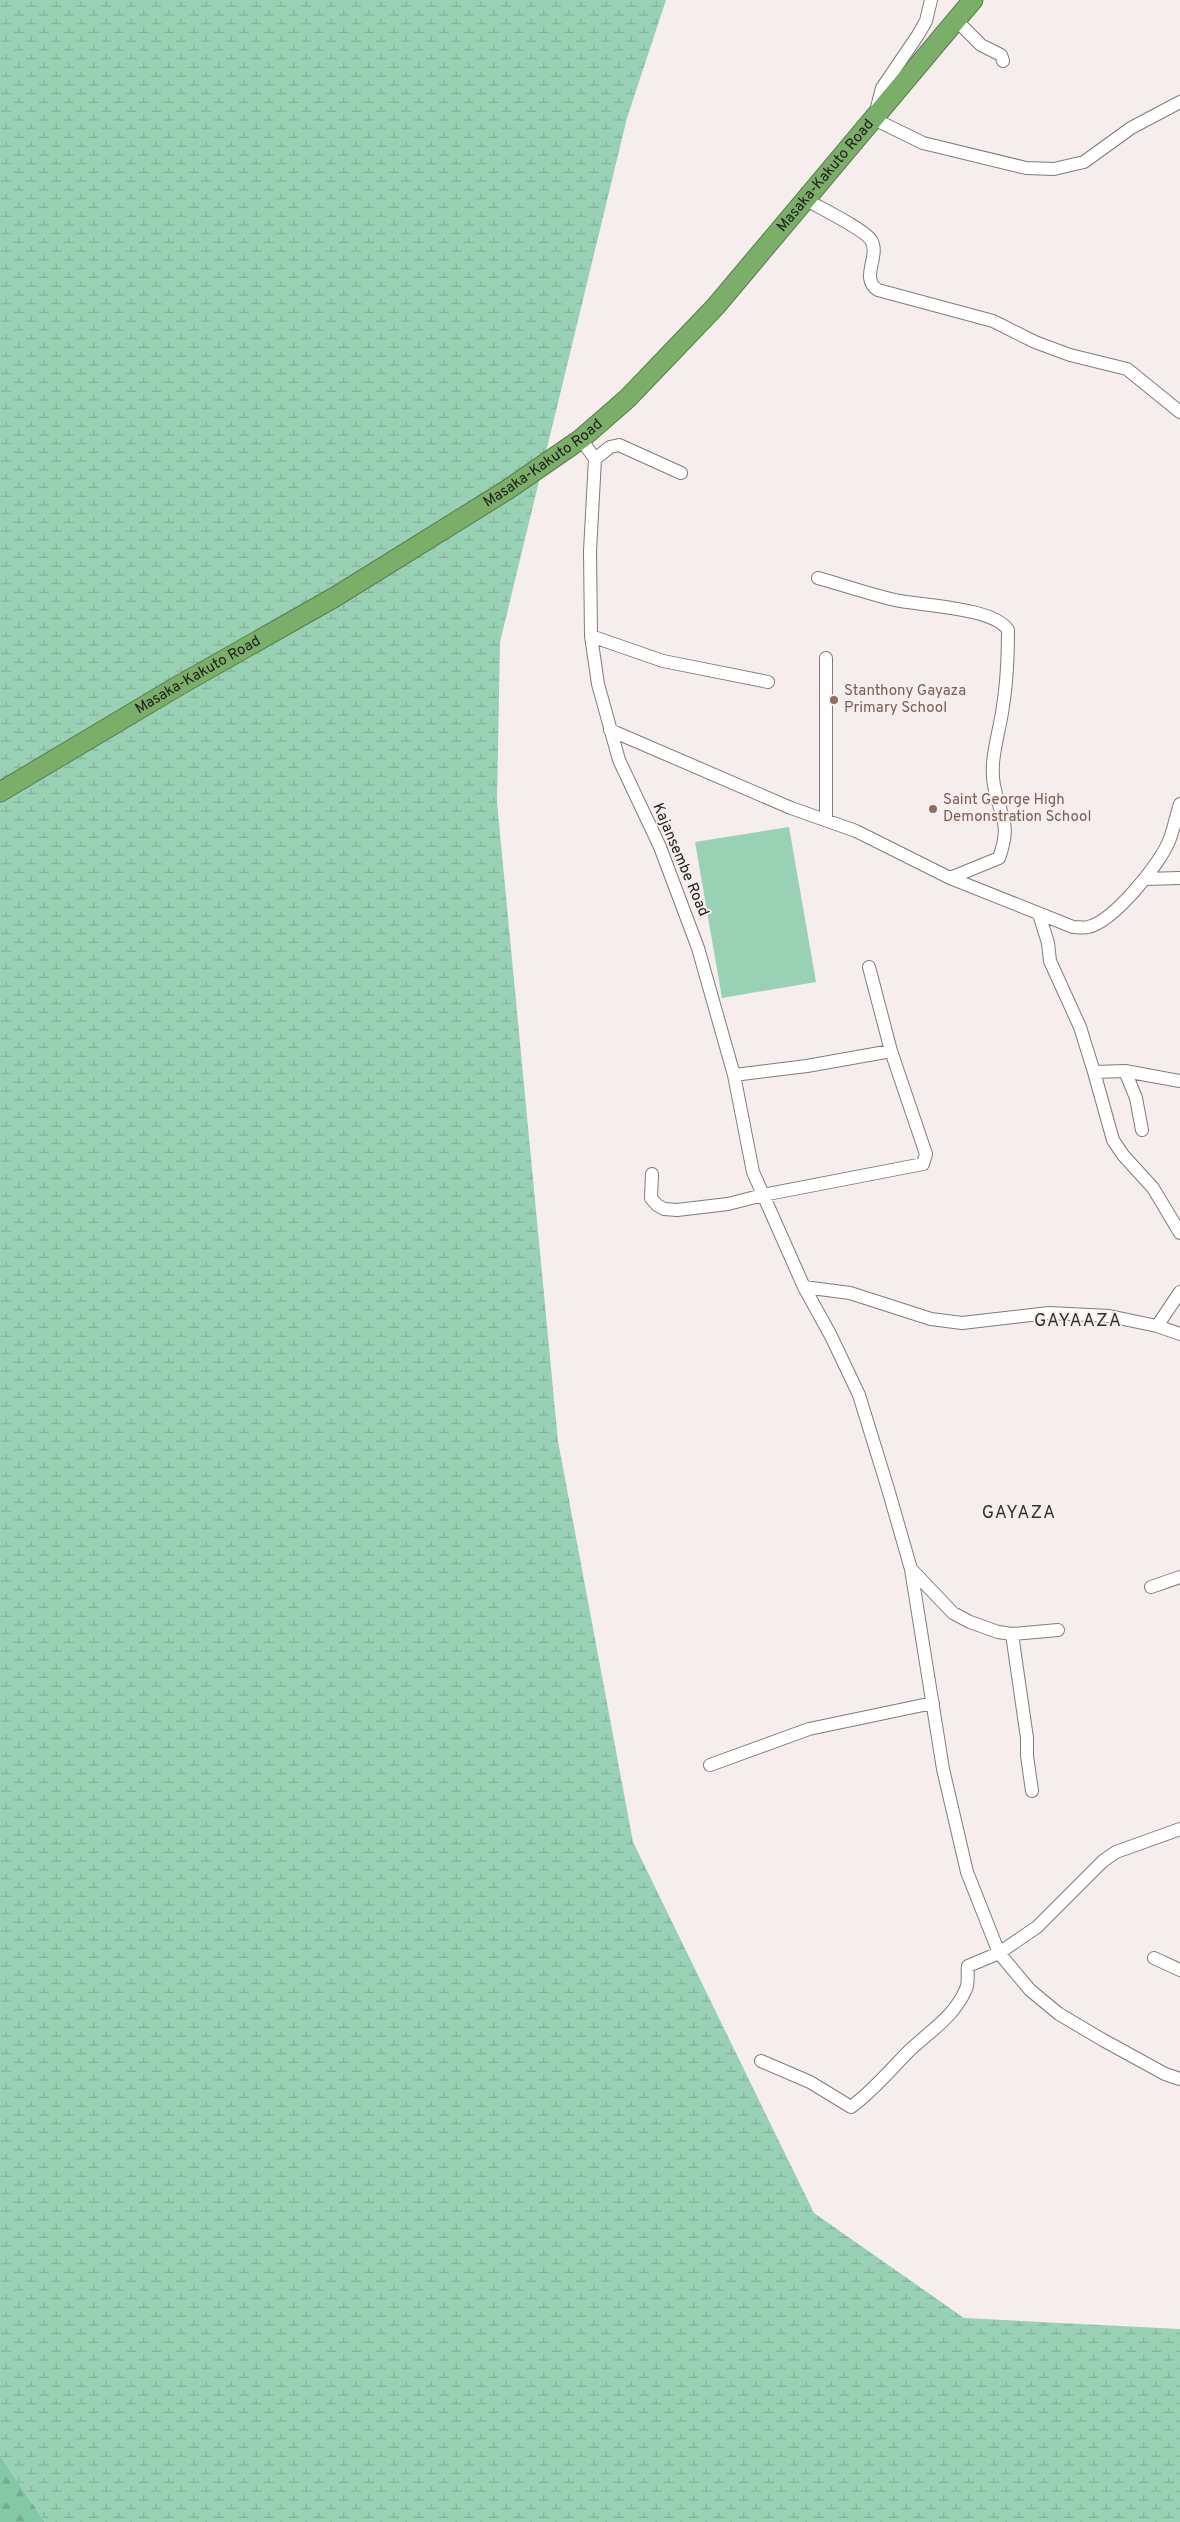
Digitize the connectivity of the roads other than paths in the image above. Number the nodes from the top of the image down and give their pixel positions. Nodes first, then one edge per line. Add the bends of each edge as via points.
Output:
1 (931, 0) edge
2 (973, 0) edge
3 (956, 20) junction
4 (1003, 61) dead end
5 (1180, 102) edge
6 (874, 119) junction
7 (805, 199) junction
8 (1180, 412) edge
9 (580, 439) junction
10 (595, 459) junction
11 (681, 473) dead end
12 (818, 578) dead end
13 (590, 636) junction
14 (826, 658) dead end
15 (768, 682) dead end
16 (610, 730) junction
17 (0, 792) edge
18 (1180, 804) edge
19 (826, 820) junction
20 (950, 878) junction
21 (1180, 878) edge
22 (1144, 879) junction
23 (1039, 914) junction
24 (869, 967) dead end
25 (891, 1051) junction
26 (1125, 1071) junction
27 (1094, 1072) junction
28 (734, 1075) junction
29 (1180, 1081) edge
30 (1142, 1130) dead end
31 (652, 1174) dead end
32 (764, 1195) junction
33 (1180, 1233) edge
34 (804, 1287) junction
35 (1180, 1292) edge
36 (1156, 1326) junction
37 (1180, 1334) edge
38 (912, 1569) junction
39 (1180, 1577) edge
40 (1151, 1587) dead end
41 (1058, 1630) dead end
42 (1012, 1634) junction
43 (933, 1703) junction
44 (710, 1764) dead end
45 (1032, 1791) dead end
46 (1180, 1829) edge
47 (999, 1954) junction
48 (1154, 1958) dead end
49 (1180, 1970) edge
50 (761, 2061) dead end
51 (1180, 2079) edge

1 - 6 street via 918,35 882,88
2 - 3 highway, Masaka-Kakuto Road
3 - 4 street via 981,45 1001,55
3 - 6 highway, Masaka-Kakuto Road
5 - 6 street via 1130,128 1084,162 1054,168 1026,168 923,142
6 - 7 highway, Masaka-Kakuto Road
7 - 8 street via 871,240 874,246 869,278 878,290 993,320 1035,342 1070,355 1127,369
7 - 9 highway, Masaka-Kakuto Road via 684,341 628,398
9 - 10 street
9 - 17 highway, Masaka-Kakuto Road via 507,490 334,597
10 - 11 street via 610,447 619,445
10 - 13 street, Kajansembe Road
12 - 20 street via 896,600 962,609 1002,622 1008,630 1004,705 993,771 1006,824 1004,844 999,858
13 - 15 street via 663,661
13 - 16 street, Kajansembe Road
14 - 19 street
16 - 19 street
16 - 28 street, Kajansembe Road via 619,760 682,902
18 - 22 street via 1160,860
19 - 20 street via 856,831
20 - 23 street
21 - 22 street
22 - 23 street via 1118,907 1089,927 1073,928
23 - 27 street via 1050,961 1080,1027
24 - 25 street
25 - 28 street
25 - 32 street via 926,1154 923,1164
26 - 27 street
26 - 29 street
26 - 30 street via 1136,1098
27 - 33 street via 1113,1140 1153,1188
28 - 32 street, Kajansembe Road via 754,1172
31 - 32 street via 651,1198 664,1209 728,1204
32 - 34 street, Kajansembe Road
34 - 36 street via 850,1293 931,1319 962,1323 1049,1313 1109,1316
34 - 38 street, Kajansembe Road via 859,1395
35 - 36 street
36 - 37 street
38 - 42 street via 953,1612 989,1629
38 - 43 street, Kajansembe Road
39 - 40 street
41 - 42 street
42 - 45 street
43 - 44 street via 809,1729
43 - 47 street, Kajansembe Road via 943,1769 967,1872
46 - 47 street via 1116,1852 1037,1927
47 - 50 street via 968,1966 967,1987 937,2029 910,2050 869,2094 851,2107 810,2082
47 - 51 street, Kajansembe Road via 1030,1990 1059,2014 1132,2057
48 - 49 street

